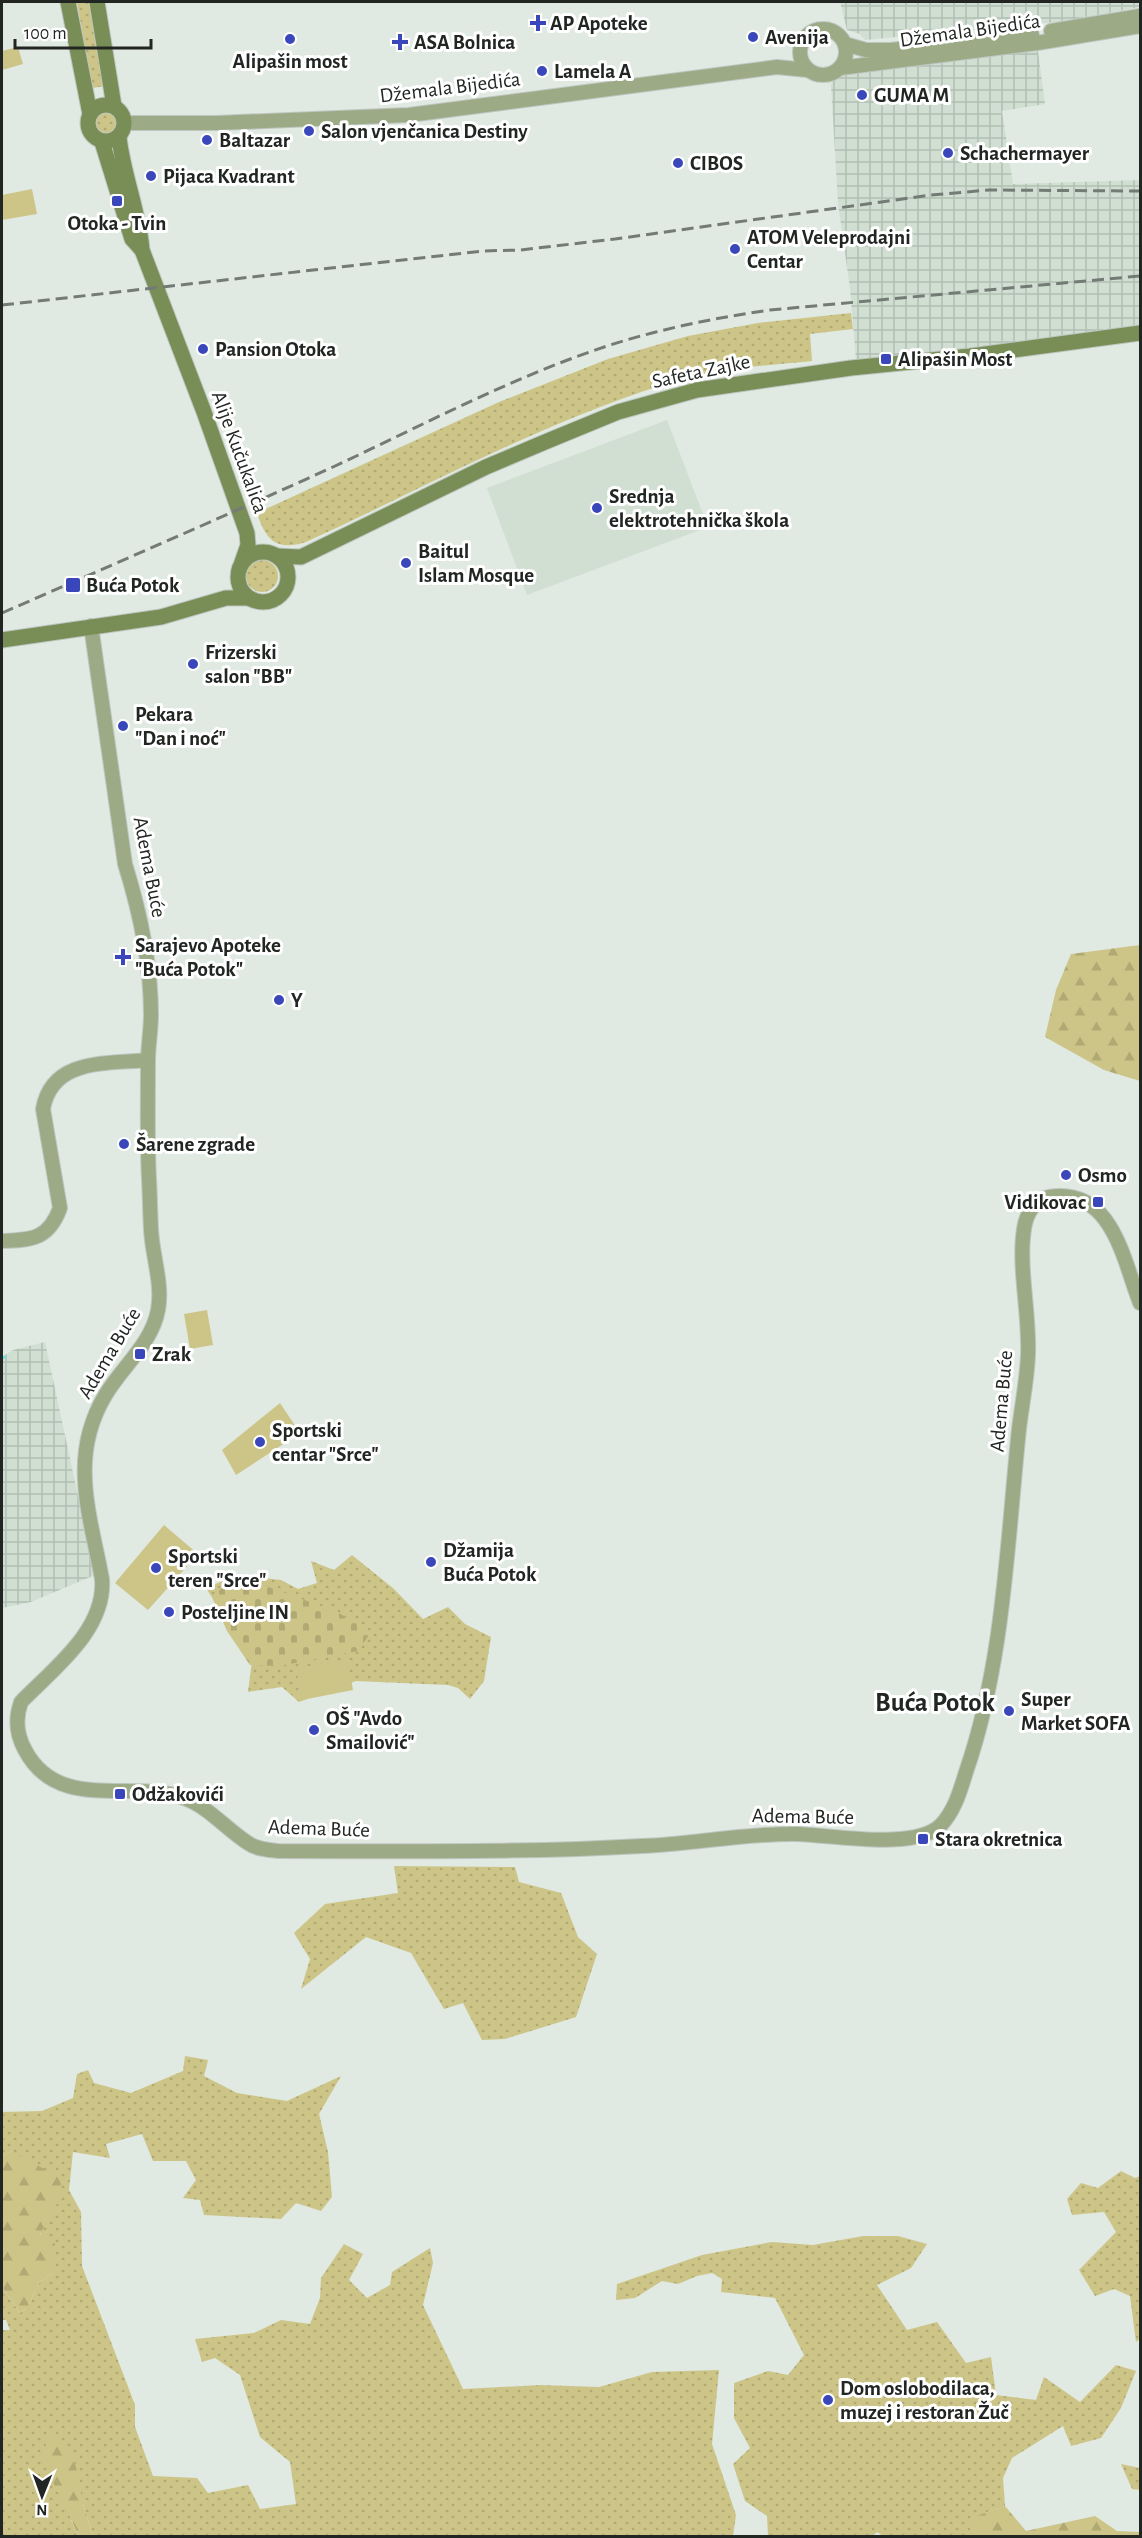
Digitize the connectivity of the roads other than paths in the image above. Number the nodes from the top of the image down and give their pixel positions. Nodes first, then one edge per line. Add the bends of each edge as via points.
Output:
1 (68, 2) edge
2 (97, 2) edge
3 (1140, 16) edge
4 (1140, 26) edge
5 (845, 44) junction
6 (799, 48) junction
7 (777, 67) junction
8 (840, 68) junction
9 (807, 70) junction
10 (114, 106) junction
11 (90, 114) junction
12 (122, 130) junction
13 (102, 142) junction
14 (142, 250) junction
15 (1140, 333) edge
16 (247, 533) junction
17 (273, 555) junction
18 (301, 557) junction
19 (240, 570) junction
20 (288, 578) junction
21 (226, 598) junction
22 (248, 598) junction
23 (91, 626) junction
24 (2, 640) edge
25 (148, 1060) junction
26 (2, 1241) edge
27 (1140, 1303) edge

1 - 11 main road
2 - 10 main road
3 - 5 street, Džemala Bijedića via 1032,34 890,50 866,50
4 - 8 street, Džemala Bijedića
5 - 6 street via 835,32 820,28 806,35
5 - 8 street via 846,56
6 - 7 street
6 - 9 street
7 - 9 street, Džemala Bijedića
7 - 12 street, Džemala Bijedića via 409,115
8 - 9 street via 824,75
10 - 11 main road via 99,106
10 - 12 main road via 121,112
11 - 13 main road via 90,130
12 - 13 main road via 115,140
12 - 14 main road, Alije Kučukalića via 121,156
13 - 14 main road, Alije Kučukalića via 132,239
14 - 16 main road, Alije Kučukalića
15 - 18 main road, Safeta Zajke via 697,390 618,412 486,467
16 - 17 main road, Alije Kučukalića
16 - 19 main road, Alije Kučukalića via 249,545
17 - 18 main road, Safeta Zajke
17 - 19 main road via 254,553
17 - 20 main road via 287,570
18 - 20 main road
19 - 21 main road
19 - 22 main road via 238,585
20 - 22 main road via 286,587 275,599 261,602
21 - 22 main road
21 - 23 main road via 162,617
23 - 24 main road
23 - 25 street, Adema Buće via 125,864 136,899 148,966
25 - 26 street via 82,1066 55,1081 46,1093 43,1109 60,1208 46,1233
25 - 27 street, Adema Buće via 151,1230 158,1309 147,1337 105,1396 86,1443 84,1486 103,1589 99,1608 90,1627 21,1702 17,1727 31,1761 61,1783 90,1791 165,1792 185,1798 248,1844 260,1848 496,1852 644,1846 749,1835 894,1840 927,1836 953,1810 980,1730 998,1638 1028,1354 1023,1234 1028,1213 1042,1198 1071,1195 1095,1208 1116,1237

